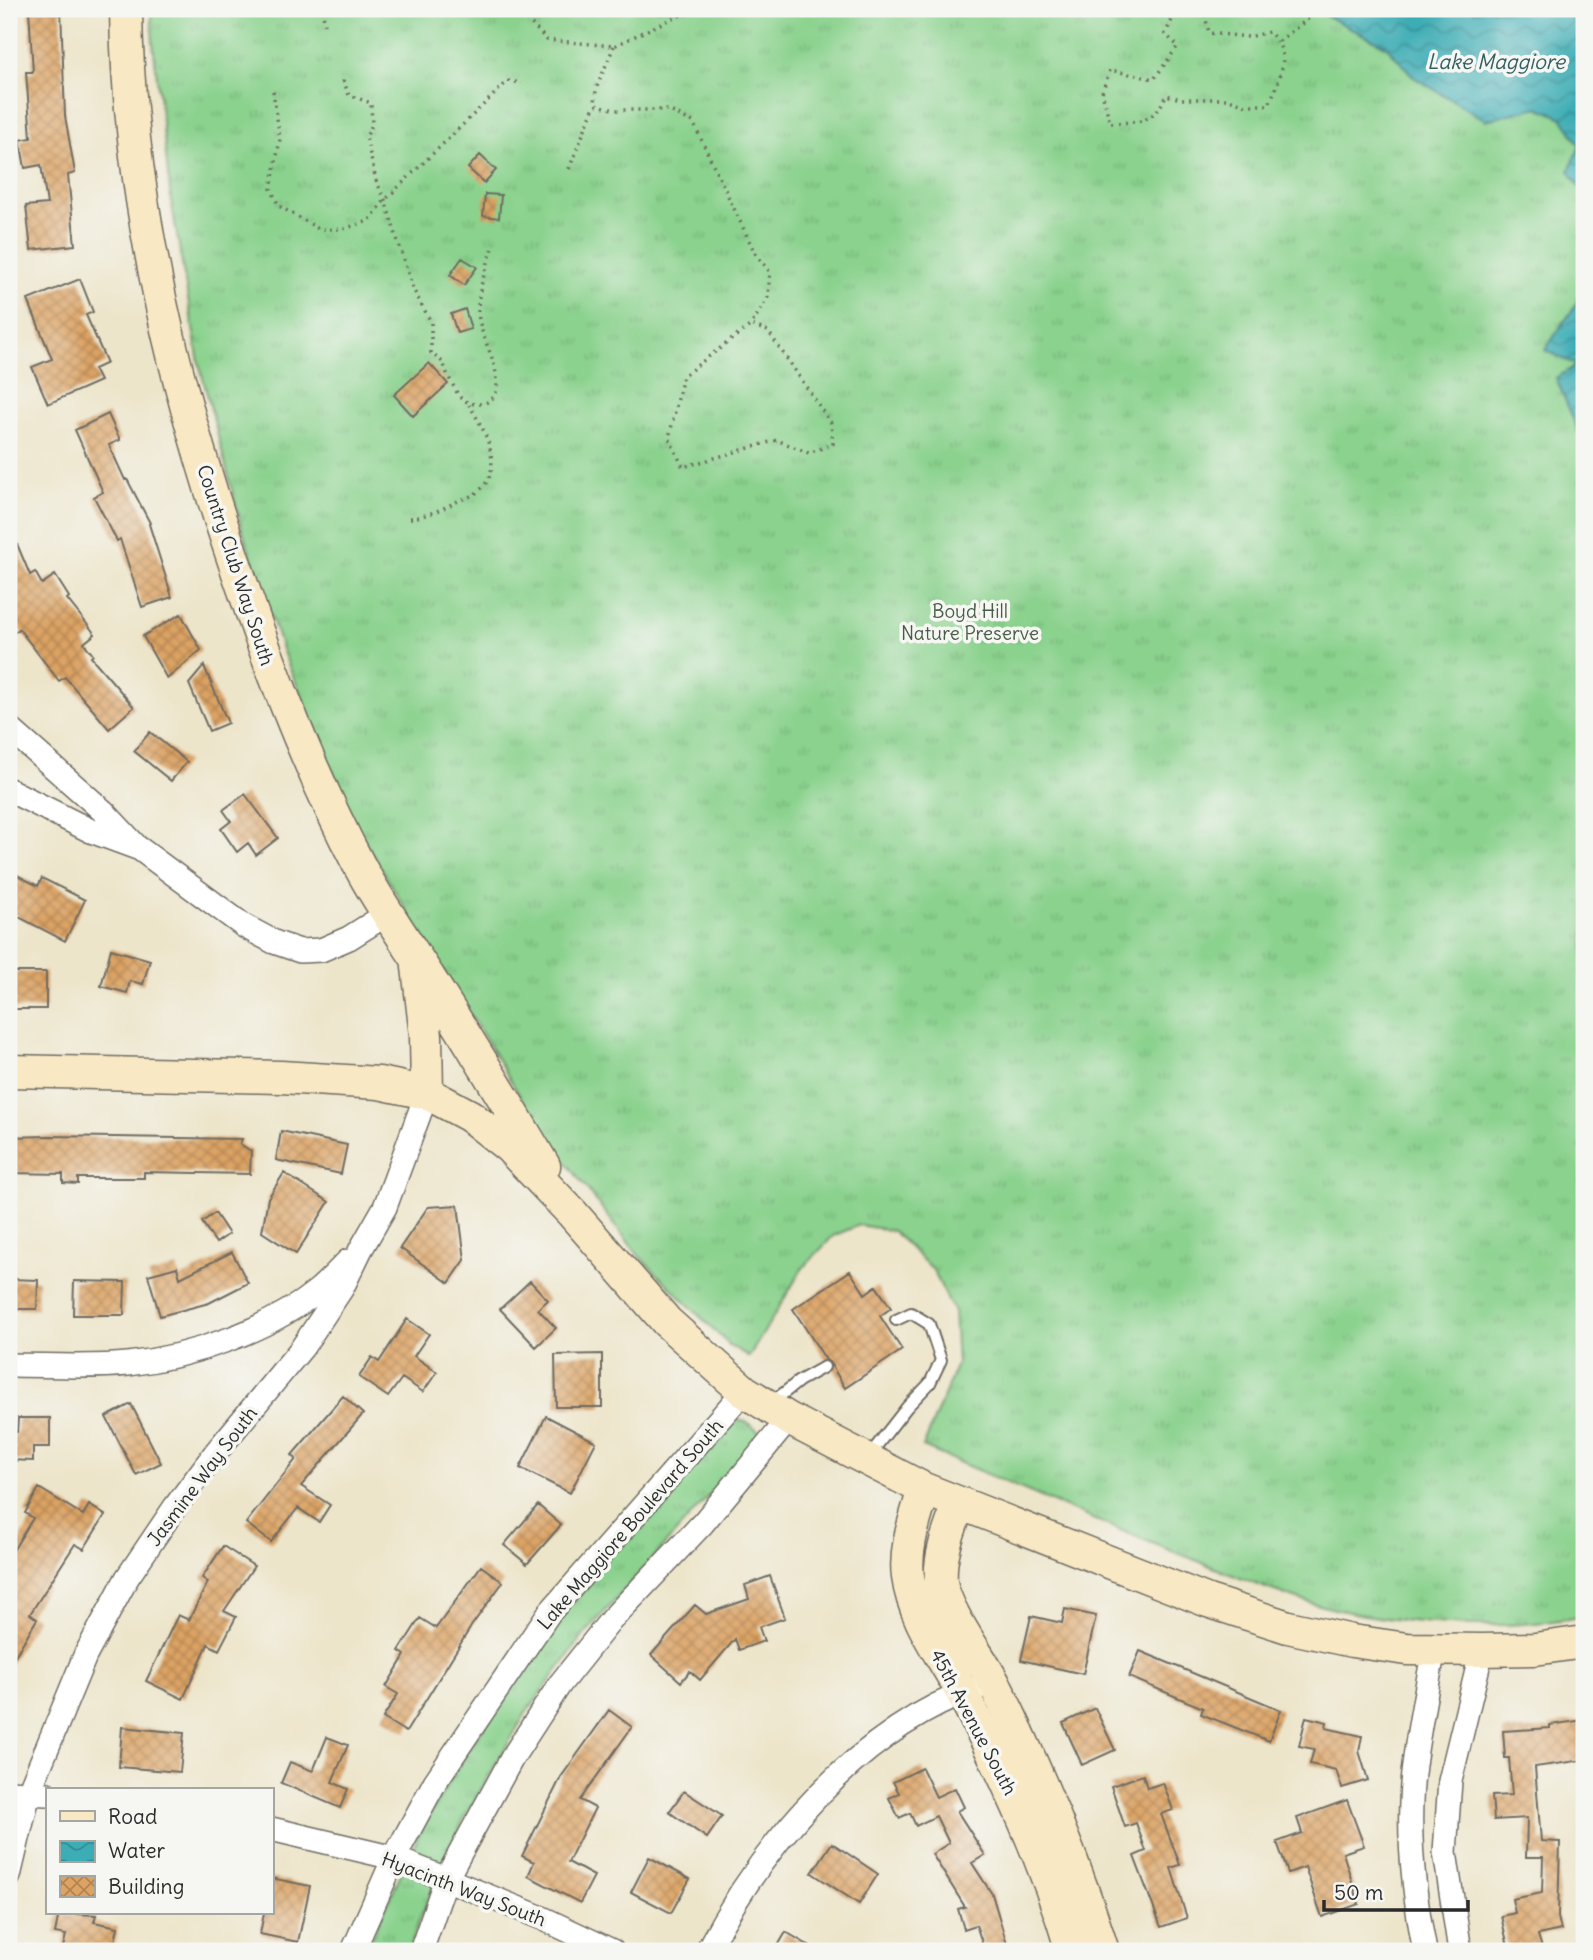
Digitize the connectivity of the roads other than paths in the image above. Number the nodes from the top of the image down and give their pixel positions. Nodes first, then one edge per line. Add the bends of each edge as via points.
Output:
1 (126, 9) edge
2 (9, 728) edge
3 (9, 790) edge
4 (140, 849) junction
5 (387, 914) junction
6 (417, 959) junction
7 (9, 1071) edge
8 (427, 1093) junction
9 (572, 1213) junction
10 (360, 1250) junction
11 (896, 1320) dead end
12 (9, 1365) edge
13 (824, 1367) dead end
14 (767, 1405) junction
15 (866, 1459) junction
16 (925, 1489) junction
17 (959, 1504) junction
18 (1584, 1642) edge
19 (1434, 1649) junction
20 (1482, 1650) junction
21 (994, 1682) junction
22 (963, 1693) junction
23 (28, 1793) edge
24 (273, 1829) edge
25 (394, 1858) junction
26 (9, 1876) edge
27 (446, 1880) junction
28 (353, 1951) edge
29 (421, 1951) edge
30 (612, 1951) edge
31 (707, 1951) edge
32 (1072, 1951) edge
33 (1103, 1951) edge
34 (1425, 1951) edge
35 (1460, 1951) edge

1 - 5 street, Country Club Way South via 140,182 160,293 201,458 271,670 323,795
2 - 4 street
3 - 4 street via 91,831
4 - 5 street via 244,926 300,951 321,950 349,939
5 - 6 street, Country Club Way South
6 - 8 street, Country Club Way South
6 - 9 street
7 - 8 street via 281,1077 379,1083
8 - 9 street via 470,1116 509,1147
8 - 10 street, Jasmine Way South via 385,1207
9 - 14 street via 667,1322
10 - 12 street via 316,1292 267,1322 219,1343 126,1364
10 - 23 street, Jasmine Way South via 342,1288 302,1349 208,1463 127,1578 85,1656
11 - 15 lane via 911,1313 929,1324 941,1360 930,1383
13 - 14 lane
14 - 15 street
14 - 25 street, Lake Maggiore Boulevard South via 549,1613 435,1782
14 - 27 street via 703,1522 611,1620 560,1684 512,1758
15 - 16 street
16 - 17 street
16 - 22 street, 45th Avenue South via 908,1549 907,1575 913,1602 931,1640
17 - 19 street via 1288,1627 1352,1641
17 - 21 street, 45th Avenue South via 942,1555 941,1583 954,1615
18 - 20 street
19 - 20 street
19 - 34 street via 1414,1766 1411,1822 1413,1875
20 - 35 street via 1450,1781 1445,1852
21 - 22 street
21 - 33 street, 45th Avenue South via 1044,1789
22 - 31 street via 872,1747 818,1794 757,1870
22 - 32 street, 45th Avenue South via 1027,1825
23 - 26 street, Jasmine Way South
24 - 25 street, Hyacinth Way South
25 - 27 street, Hyacinth Way South
25 - 28 street, Lake Maggiore Boulevard South
27 - 29 street
27 - 30 street, Hyacinth Way South

